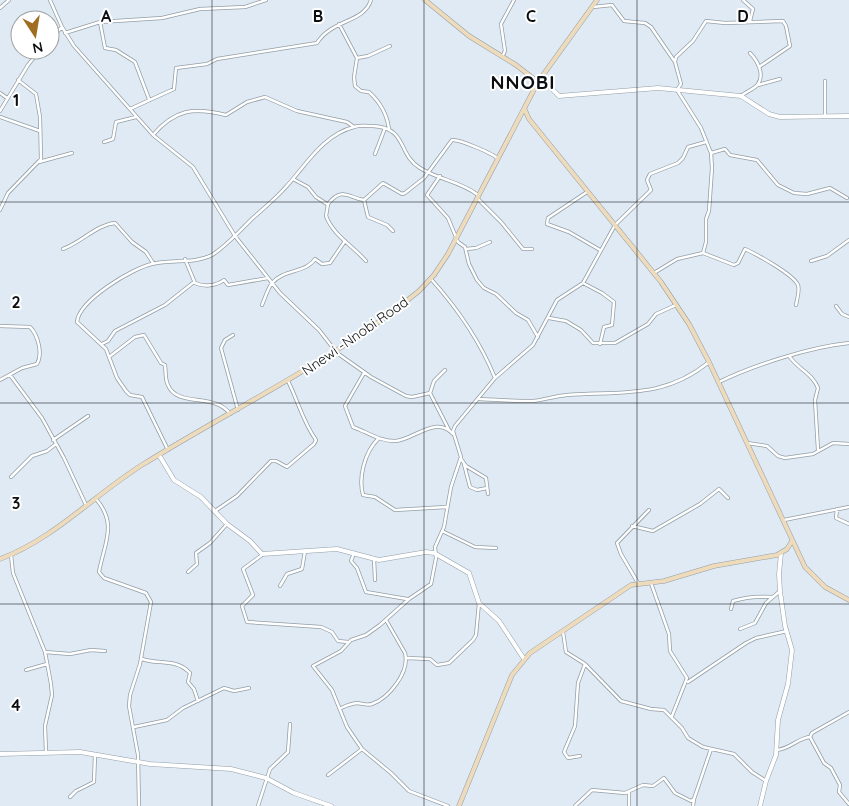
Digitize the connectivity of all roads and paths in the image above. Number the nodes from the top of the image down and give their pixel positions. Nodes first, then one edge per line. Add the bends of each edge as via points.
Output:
1 (9, 0) edge
2 (50, 0) edge
3 (266, 0) edge
4 (371, 0) edge
5 (425, 0) edge
6 (514, 0) edge
7 (597, 0) edge
8 (743, 0) edge
9 (593, 7) junction
10 (0, 8) edge
11 (750, 21) junction
12 (100, 22) junction
13 (339, 24) junction
14 (62, 27) joint
15 (65, 33) junction
16 (390, 46) dead end
17 (750, 53) dead end
18 (502, 57) junction
19 (357, 58) junction
20 (33, 60) edge
21 (675, 62) junction
22 (759, 67) junction
23 (541, 78) junction
24 (780, 79) dead end
25 (18, 80) junction
26 (825, 81) dead end
27 (538, 82) junction
28 (757, 86) junction
29 (677, 90) junction
30 (0, 93) edge
31 (741, 96) junction
32 (7, 98) junction
33 (149, 99) junction
34 (130, 109) junction
35 (0, 110) edge
36 (525, 110) junction
37 (849, 116) edge
38 (0, 117) edge
39 (136, 117) junction
40 (825, 117) junction
41 (521, 118) junction
42 (529, 119) junction
43 (354, 127) junction
44 (385, 128) junction
45 (389, 129) junction
46 (40, 131) junction
47 (153, 135) junction
48 (104, 142) dead end
49 (706, 142) junction
50 (72, 153) dead end
51 (711, 153) junction
52 (375, 154) dead end
53 (498, 160) junction
54 (39, 162) junction
55 (428, 172) junction
56 (440, 176) junction
57 (293, 179) junction
58 (587, 192) junction
59 (479, 198) junction
60 (847, 198) dead end
61 (364, 200) junction
62 (328, 204) junction
63 (0, 210) edge
64 (615, 225) junction
65 (393, 231) dead end
66 (235, 236) junction
67 (458, 237) junction
68 (849, 240) edge
69 (345, 241) junction
70 (490, 242) dead end
71 (466, 249) junction
72 (532, 249) dead end
73 (63, 250) dead end
74 (600, 250) junction
75 (702, 253) junction
76 (185, 259) junction
77 (366, 261) dead end
78 (812, 261) dead end
79 (153, 263) junction
80 (654, 273) junction
81 (268, 278) junction
82 (431, 279) junction
83 (194, 282) junction
84 (272, 283) junction
85 (583, 283) junction
86 (262, 305) dead end
87 (676, 305) junction
88 (796, 305) dead end
89 (836, 306) dead end
90 (849, 317) edge
91 (550, 318) junction
92 (0, 326) edge
93 (234, 335) dead end
94 (538, 338) junction
95 (849, 343) edge
96 (102, 344) junction
97 (600, 344) junction
98 (335, 350) junction
99 (109, 357) junction
100 (790, 357) junction
101 (709, 362) junction
102 (445, 370) dead end
103 (364, 373) junction
104 (10, 375) junction
105 (495, 378) junction
106 (0, 380) edge
107 (288, 381) junction
108 (718, 382) junction
109 (430, 393) junction
110 (479, 399) junction
111 (238, 410) junction
112 (231, 414) junction
113 (88, 416) dead end
114 (449, 430) junction
115 (454, 435) junction
116 (378, 439) junction
117 (53, 440) junction
118 (748, 443) junction
119 (56, 444) junction
120 (849, 444) edge
121 (168, 450) junction
122 (818, 450) junction
123 (158, 455) junction
124 (461, 457) junction
125 (463, 462) junction
126 (11, 477) dead end
127 (487, 488) junction
128 (488, 494) dead end
129 (96, 498) junction
130 (728, 498) dead end
131 (86, 505) junction
132 (447, 507) junction
133 (849, 507) edge
134 (837, 509) junction
135 (649, 510) dead end
136 (215, 512) junction
137 (784, 520) junction
138 (227, 524) junction
139 (849, 524) edge
140 (632, 526) junction
141 (442, 531) junction
142 (792, 541) junction
143 (496, 548) dead end
144 (305, 551) junction
145 (783, 552) junction
146 (797, 552) junction
147 (354, 553) junction
148 (434, 553) junction
149 (11, 554) junction
150 (262, 554) junction
151 (0, 559) edge
152 (374, 559) junction
153 (188, 572) dead end
154 (375, 580) dead end
155 (650, 582) junction
156 (638, 583) junction
157 (280, 586) dead end
158 (780, 590) junction
159 (772, 597) junction
160 (409, 599) junction
161 (849, 600) edge
162 (479, 603) junction
163 (730, 609) dead end
164 (386, 620) junction
165 (740, 629) dead end
166 (563, 631) junction
167 (787, 631) junction
168 (348, 642) junction
169 (105, 651) dead end
170 (45, 652) junction
171 (141, 658) junction
172 (406, 658) junction
173 (524, 659) junction
174 (47, 664) junction
175 (584, 664) junction
176 (26, 670) dead end
177 (688, 682) junction
178 (249, 688) dead end
179 (198, 701) junction
180 (341, 708) junction
181 (849, 711) edge
182 (672, 716) junction
183 (290, 724) dead end
184 (134, 727) junction
185 (810, 737) junction
186 (362, 749) junction
187 (711, 749) junction
188 (777, 750) junction
189 (46, 752) junction
190 (95, 753) junction
191 (0, 754) edge
192 (580, 756) dead end
193 (138, 762) junction
194 (328, 774) dead end
195 (266, 778) junction
196 (766, 781) junction
197 (629, 792) junction
198 (70, 797) dead end
199 (694, 799) junction
200 (849, 804) edge
201 (139, 806) edge
202 (258, 806) edge
203 (331, 806) edge
204 (448, 806) edge
205 (459, 806) edge
206 (575, 806) edge
207 (629, 806) edge
208 (693, 806) edge
209 (760, 806) edge

1 - 10 street
2 - 14 street
3 - 12 street via 245,7 200,9 162,18 123,18
4 - 13 street via 362,15
5 - 18 main road via 469,36
6 - 18 street via 501,24 505,51
7 - 9 main road, Nnewi -Nnobi Road
8 - 11 street via 753,9
9 - 21 street via 612,5 624,21 646,23
9 - 23 main road, Nnewi -Nnobi Road
11 - 21 street via 706,21
11 - 22 street via 783,21 788,35 790,46
12 - 15 street
12 - 33 street via 105,48 116,50 135,62
13 - 19 street
13 - 33 street via 324,33 317,43 176,68 175,88
14 - 15 street
15 - 34 street
16 - 19 street
17 - 22 street
18 - 27 main road
19 - 45 street via 353,82 361,92 369,92 381,105
20 - 25 street
21 - 29 street via 681,84
22 - 28 street
23 - 27 main road, Nnewi -Nnobi Road
23 - 29 street via 556,95 564,97 658,88
24 - 28 street
25 - 32 street
25 - 46 street via 36,94
26 - 40 street
27 - 36 main road, Nnewi -Nnobi Road
28 - 31 street
29 - 31 street
29 - 49 street
30 - 32 street
31 - 40 street via 775,116
32 - 35 street
33 - 34 street
34 - 39 street
36 - 41 main road, Nnewi -Nnobi Road
36 - 42 main road
37 - 40 street
38 - 46 street
39 - 47 street
39 - 48 street via 116,122 113,139
41 - 42 main road
41 - 53 main road, Nnewi -Nnobi Road
42 - 58 main road
43 - 44 street
43 - 47 street via 347,122 297,111 265,97 247,102 226,115 206,111 178,114
43 - 57 street via 324,144
44 - 45 street
44 - 52 street
45 - 55 street via 397,134 410,159
46 - 54 street
47 - 66 street via 193,167
49 - 51 street
49 - 64 street via 688,147 674,166 650,174 646,180 651,190
50 - 54 street
51 - 60 street via 725,149 730,155 756,160 778,185 794,194 830,188
51 - 75 street via 709,211
53 - 55 street via 491,152 455,139
53 - 59 main road, Nnewi -Nnobi Road
54 - 63 street via 8,193
55 - 56 street
55 - 61 street via 403,194 383,183
56 - 59 street via 466,186
56 - 67 street via 427,195 448,218
57 - 62 street
57 - 66 street
58 - 64 main road
58 - 74 street via 546,222
59 - 67 main road, Nnewi -Nnobi Road
59 - 72 street via 522,249
61 - 62 street via 342,194
61 - 65 street via 368,217
62 - 69 street via 327,219
64 - 74 street
64 - 80 main road
66 - 76 street via 221,250 209,256
66 - 81 street
67 - 71 street via 458,242
67 - 82 main road, Nnewi -Nnobi Road
68 - 78 street via 827,256
69 - 77 street
69 - 84 street via 330,263 322,264 315,259
70 - 71 street
71 - 94 street via 477,280 528,320
73 - 79 street via 96,229 115,223 146,252
74 - 85 street
75 - 80 street via 677,259
75 - 88 street via 734,265 745,250 777,267 797,283
76 - 79 street
76 - 83 street
79 - 96 street via 130,272 96,296 79,316 78,324
80 - 87 main road
81 - 83 street via 228,284 224,280 218,285 204,286
81 - 84 street
82 - 98 main road, Nnewi -Nnobi Road via 406,302
82 - 105 street via 480,344
83 - 96 street via 165,305 115,331
84 - 86 street
84 - 98 street via 320,330
85 - 91 street via 561,295
85 - 97 street via 614,302 612,325 604,326
87 - 97 street via 656,314 648,324 615,343
87 - 101 main road
89 - 90 street
91 - 94 street
91 - 97 street via 566,322 581,330 589,342
92 - 104 street via 23,325 36,333 38,362
93 - 111 street via 225,340 222,348
94 - 105 street
95 - 100 street
96 - 99 street
98 - 103 street
98 - 107 main road, Nnewi -Nnobi Road
99 - 112 street via 135,337 144,335 161,363 166,365 168,386 174,394 222,405
99 - 121 street via 126,392 143,400
100 - 108 street via 744,370
100 - 122 street via 818,388 815,400
101 - 108 main road
101 - 110 street via 684,380 659,388 565,395 531,401
102 - 109 street via 434,381
103 - 109 street via 410,397
103 - 116 street via 345,406 353,427
104 - 106 street
104 - 117 street via 42,418
105 - 110 street
107 - 111 main road, Nnewi -Nnobi Road
107 - 136 street via 316,442 287,468 271,460 237,496
108 - 118 main road
109 - 114 street
110 - 115 street via 455,426
111 - 112 main road, Nnewi -Nnobi Road
112 - 121 main road, Nnewi -Nnobi Road
113 - 117 street
114 - 115 street
114 - 116 street via 436,426 396,441
115 - 124 street
116 - 132 street via 360,476 363,495 396,510
117 - 119 street
118 - 122 street via 767,446 782,458 803,457
118 - 137 main road
119 - 126 street via 35,454
119 - 131 street
120 - 122 street via 833,443
121 - 123 main road, Nnewi -Nnobi Road
123 - 129 main road, Nnewi -Nnobi Road
123 - 136 street via 174,480 194,492
124 - 125 street
124 - 132 street
125 - 127 street via 486,478
125 - 127 street via 470,487 477,490
127 - 128 street
129 - 131 main road, Nnewi -Nnobi Road
129 - 171 street via 105,510 108,524 108,544 99,572 104,578 146,593 150,598 150,618
130 - 140 street via 719,489 700,504 652,531
131 - 149 main road, Nnewi -Nnobi Road via 44,537
132 - 141 street
133 - 134 street
134 - 137 street
134 - 139 street via 836,518
135 - 140 street
136 - 138 street
137 - 142 main road
138 - 150 street
138 - 153 street via 196,553 197,564
140 - 156 street via 617,543
141 - 143 street via 476,547
141 - 148 street
142 - 145 main road
142 - 146 main road
144 - 147 street via 337,548
144 - 150 street
144 - 157 street via 302,569 287,574
145 - 146 main road
145 - 155 main road
145 - 158 street
146 - 161 main road via 817,581
147 - 152 street
147 - 160 street via 351,561 366,592
148 - 152 street
148 - 160 street via 431,584
148 - 162 street via 469,573
149 - 151 main road, Nnewi -Nnobi Road
149 - 170 street via 13,573
150 - 168 street via 243,569 253,595 242,606 247,622 321,627 332,632 338,641
152 - 154 street
155 - 156 main road
155 - 177 street via 670,634 670,651
156 - 166 main road via 622,590
158 - 159 street
158 - 167 street
159 - 163 street via 756,596 733,601
159 - 165 street via 755,623
160 - 164 street
162 - 172 street via 476,635 449,663 437,665 430,659
162 - 173 street via 499,621
164 - 168 street via 366,635
164 - 172 street
166 - 173 main road
166 - 175 street via 566,652
167 - 177 street via 746,643
167 - 188 street via 792,650 788,684 778,720
168 - 180 street via 341,651 313,666
169 - 170 street
170 - 174 street
171 - 179 street via 170,662 185,669 190,674 188,682
171 - 184 street via 129,700 129,714
172 - 180 street via 396,684 381,698 371,704 357,703
173 - 205 main road via 512,675
174 - 176 street
174 - 189 street via 52,695 45,726
175 - 182 street via 621,701 664,710
175 - 192 street via 578,683 575,726 564,752 568,758
177 - 182 street
178 - 179 street via 234,691 224,688
179 - 184 street via 165,720
180 - 186 street via 347,727
181 - 185 street
182 - 187 street via 688,738
183 - 195 street via 288,752 275,763
184 - 193 street
185 - 188 street
185 - 200 street via 824,763 832,768 840,792
186 - 194 street
186 - 204 street via 408,791
187 - 196 street via 734,754
187 - 199 street
188 - 196 street
189 - 190 street
189 - 191 street
190 - 193 street
190 - 198 street via 94,782
193 - 195 street via 231,769
193 - 201 street
195 - 202 street
195 - 203 street via 294,793
196 - 209 street
197 - 199 street via 643,785 653,786 664,778 680,797
197 - 206 street via 592,790
197 - 207 street
199 - 208 street

